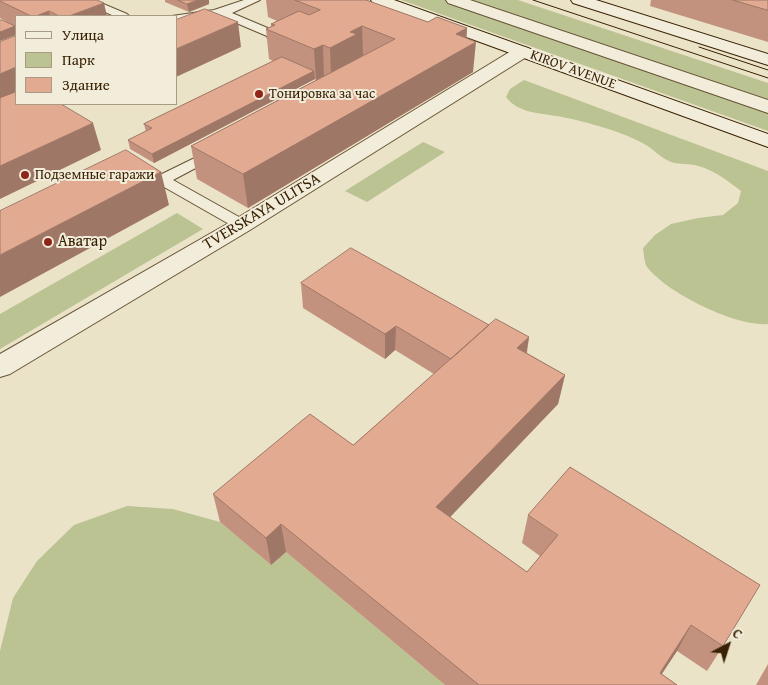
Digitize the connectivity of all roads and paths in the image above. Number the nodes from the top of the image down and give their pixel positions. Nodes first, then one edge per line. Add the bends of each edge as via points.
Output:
1 (84, 0) edge
2 (254, 0) edge
3 (379, 0) edge
4 (454, 0) edge
5 (592, 2) edge
6 (223, 13) junction
7 (121, 15) edge
8 (178, 18) edge
9 (288, 47) edge
10 (522, 52) junction
11 (768, 60) edge
12 (768, 107) edge
13 (768, 141) edge
14 (225, 146) edge
15 (126, 176) edge
16 (163, 179) junction
17 (242, 225) junction
18 (0, 367) edge

1 - 7 lane
2 - 6 lane
3 - 10 street, KIROV AVENUE
4 - 12 street
5 - 11 street
6 - 8 lane
6 - 9 lane via 273,34 274,41
10 - 13 street, KIROV AVENUE
10 - 17 street, TVERSKAYA ULITSA
14 - 16 lane
15 - 16 lane via 143,168
16 - 17 lane
17 - 18 street, TVERSKAYA ULITSA

